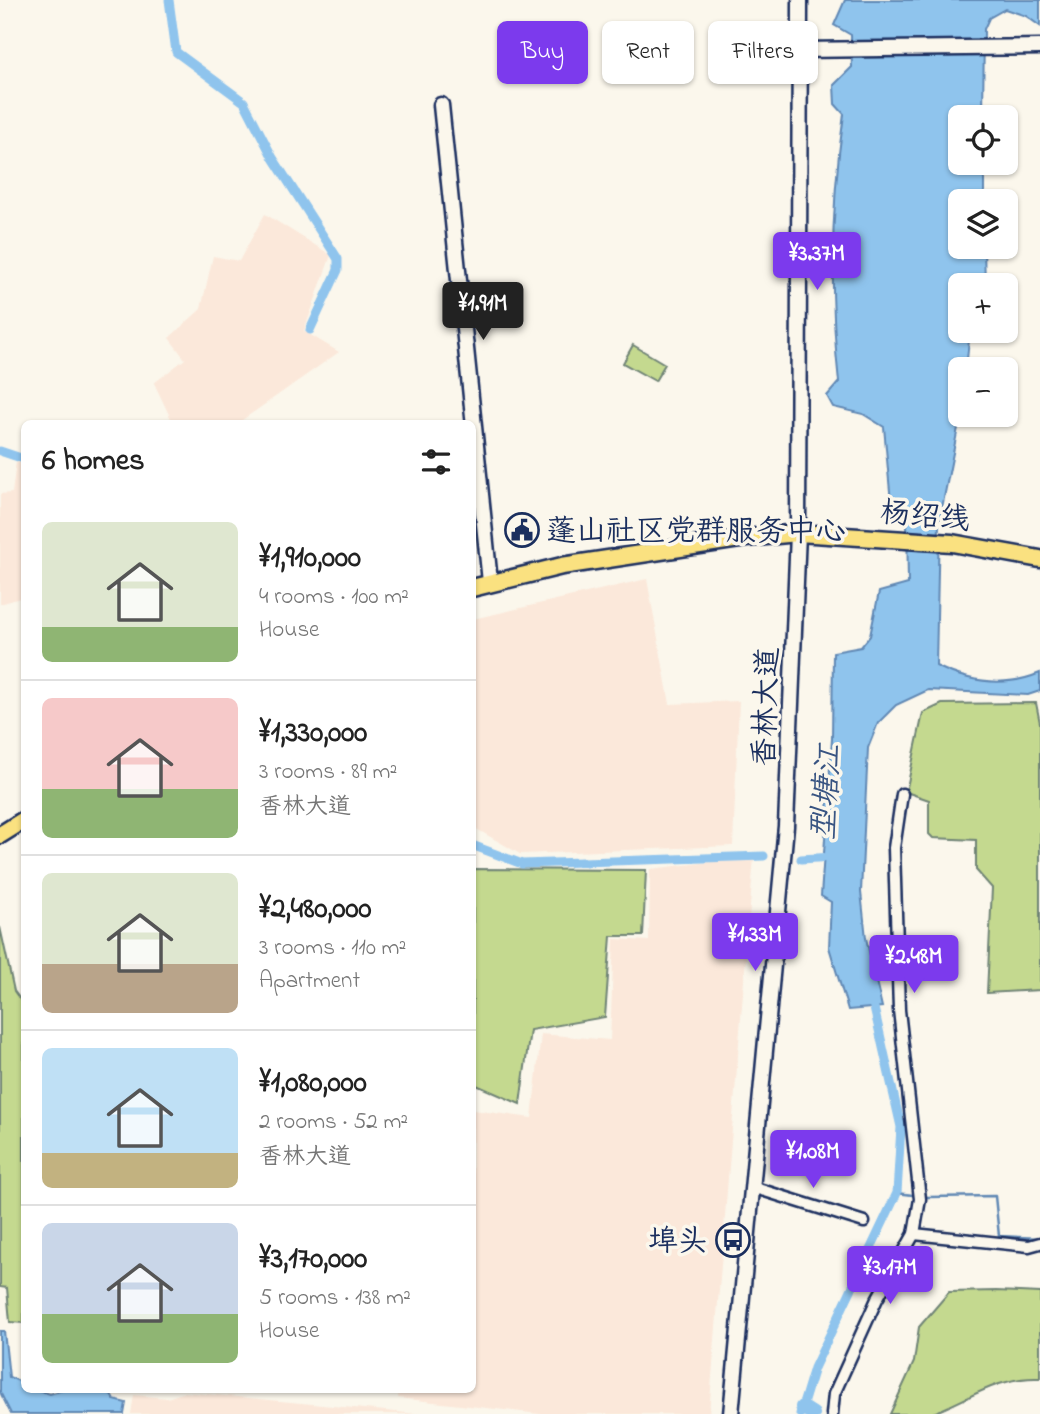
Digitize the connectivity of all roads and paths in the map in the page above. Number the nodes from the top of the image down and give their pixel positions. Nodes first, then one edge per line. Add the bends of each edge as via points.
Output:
1 (800, 0) edge
2 (800, 21) edge
3 (1040, 47) edge
4 (818, 50) edge
5 (799, 84) edge
6 (441, 105) dead end
7 (473, 420) edge
8 (476, 446) edge
9 (798, 533) junction
10 (1040, 559) edge
11 (490, 582) junction
12 (476, 587) edge
13 (902, 794) dead end
14 (21, 822) edge
15 (0, 835) edge
16 (752, 1187) junction
17 (864, 1223) dead end
18 (914, 1234) junction
19 (1040, 1243) edge
20 (731, 1414) edge
21 (832, 1414) edge

1 - 2 street, 香林大道
3 - 4 street
5 - 9 street, 香林大道
6 - 7 street
8 - 11 street
9 - 10 main road, 杨绍线 via 952,543
9 - 11 main road, 杨绍线 via 562,566
9 - 16 street, 香林大道 via 786,826
11 - 12 main road, 杨绍线
13 - 18 street via 894,848 899,1010 920,1197
14 - 15 main road
16 - 17 street
16 - 20 street, 香林大道
18 - 19 street via 1029,1246
18 - 21 street via 834,1394

